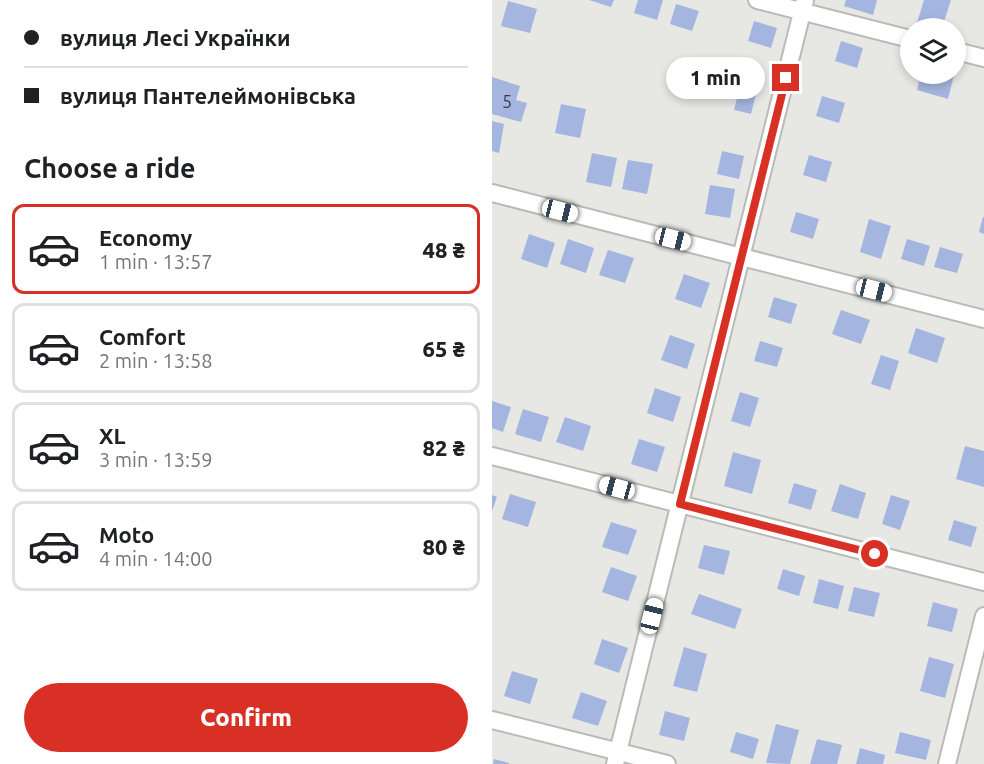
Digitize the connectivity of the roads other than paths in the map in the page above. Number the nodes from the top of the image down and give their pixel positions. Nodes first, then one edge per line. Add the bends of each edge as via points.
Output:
1 (757, 0) edge
2 (804, 6) edge
3 (900, 36) edge
4 (966, 54) edge
5 (984, 58) edge
6 (492, 193) edge
7 (741, 257) junction
8 (984, 318) edge
9 (492, 456) edge
10 (680, 504) junction
11 (984, 582) edge
12 (984, 616) edge
13 (492, 720) edge
14 (616, 758) edge
15 (667, 764) edge
16 (947, 764) edge

1 - 2 street
2 - 3 street
2 - 7 street
4 - 5 street
6 - 7 street
7 - 8 street
7 - 10 street
9 - 10 street
10 - 11 street
10 - 14 street
12 - 16 street
13 - 14 street
14 - 15 street

